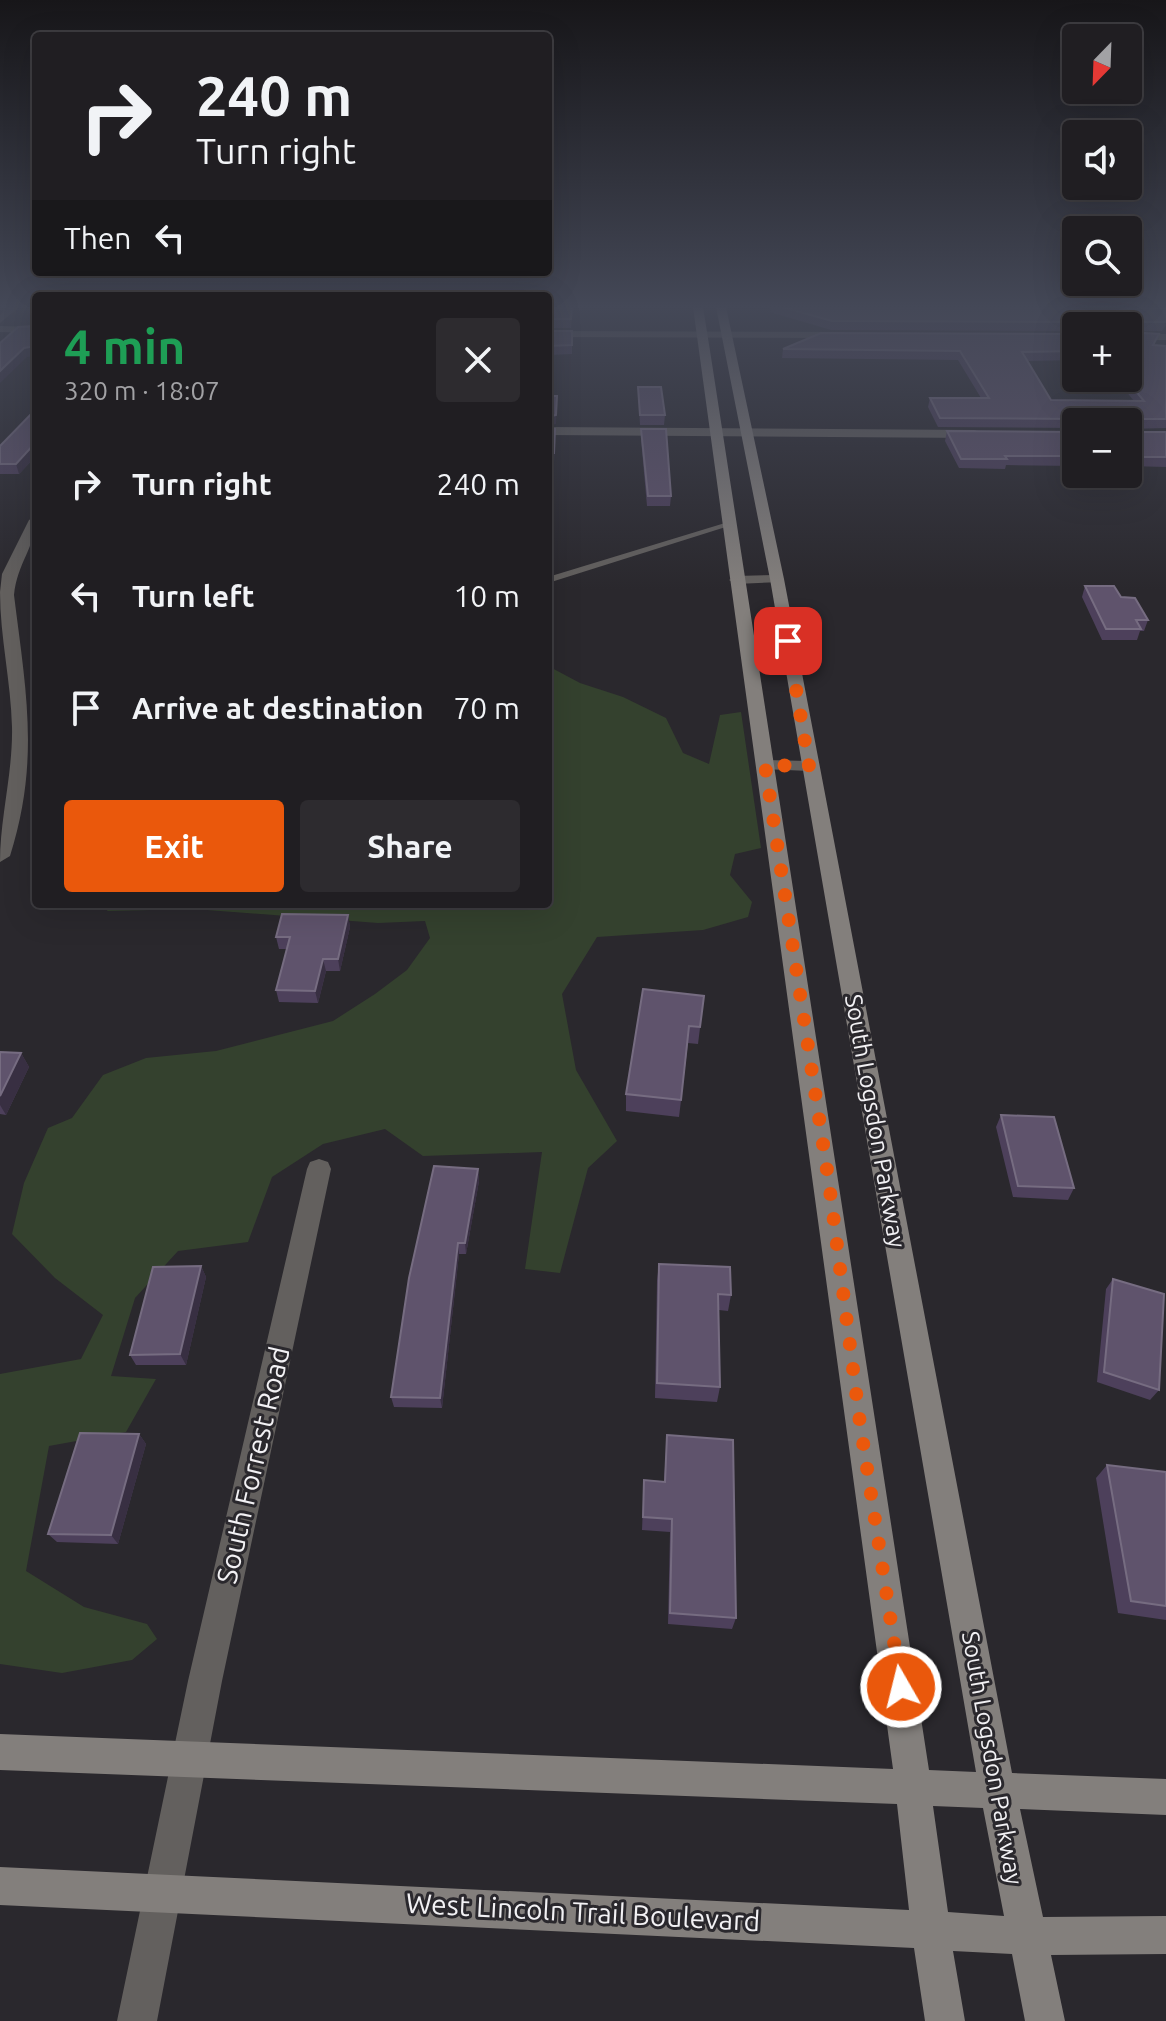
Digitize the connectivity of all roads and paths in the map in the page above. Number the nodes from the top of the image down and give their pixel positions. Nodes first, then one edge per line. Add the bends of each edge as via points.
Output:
1 (715, 401) edge
2 (735, 401) edge
3 (552, 431) edge
4 (716, 433) junction
5 (746, 434) junction
6 (982, 434) edge
7 (728, 525) junction
8 (32, 528) edge
9 (552, 579) edge
10 (777, 579) junction
11 (736, 580) junction
12 (765, 765) junction
13 (809, 766) junction
14 (0, 856) edge
15 (319, 1169) dead end
16 (0, 1752) edge
17 (189, 1761) junction
18 (912, 1787) junction
19 (998, 1792) junction
20 (1166, 1797) edge
21 (0, 1886) edge
22 (164, 1893) junction
23 (930, 1932) junction
24 (1166, 1935) edge
25 (1025, 1936) junction
26 (137, 2021) edge
27 (945, 2021) edge
28 (1045, 2021) edge

1 - 4 main road, South Logsdon Parkway
2 - 5 main road, South Logsdon Parkway
3 - 4 street
4 - 5 street
4 - 7 main road, South Logsdon Parkway
5 - 6 street
5 - 10 main road, South Logsdon Parkway
7 - 9 lane
7 - 11 main road, South Logsdon Parkway
8 - 14 street via 9,574 24,745
10 - 11 street
10 - 13 main road, South Logsdon Parkway
11 - 12 main road, South Logsdon Parkway
12 - 13 street
12 - 18 main road, South Logsdon Parkway
13 - 19 main road, South Logsdon Parkway
15 - 17 street, South Forrest Road
16 - 17 main road
17 - 18 main road
17 - 22 street, South Forrest Road
18 - 19 main road
18 - 23 main road, South Logsdon Parkway
19 - 20 main road
19 - 25 main road, South Logsdon Parkway
21 - 22 main road, West Lincoln Trail Boulevard
22 - 23 main road, West Lincoln Trail Boulevard
22 - 26 street, South Forrest Road
23 - 25 main road, West Lincoln Trail Boulevard
23 - 27 main road, South Logsdon Parkway
24 - 25 main road, West Lincoln Trail Boulevard
25 - 28 main road, South Logsdon Parkway

